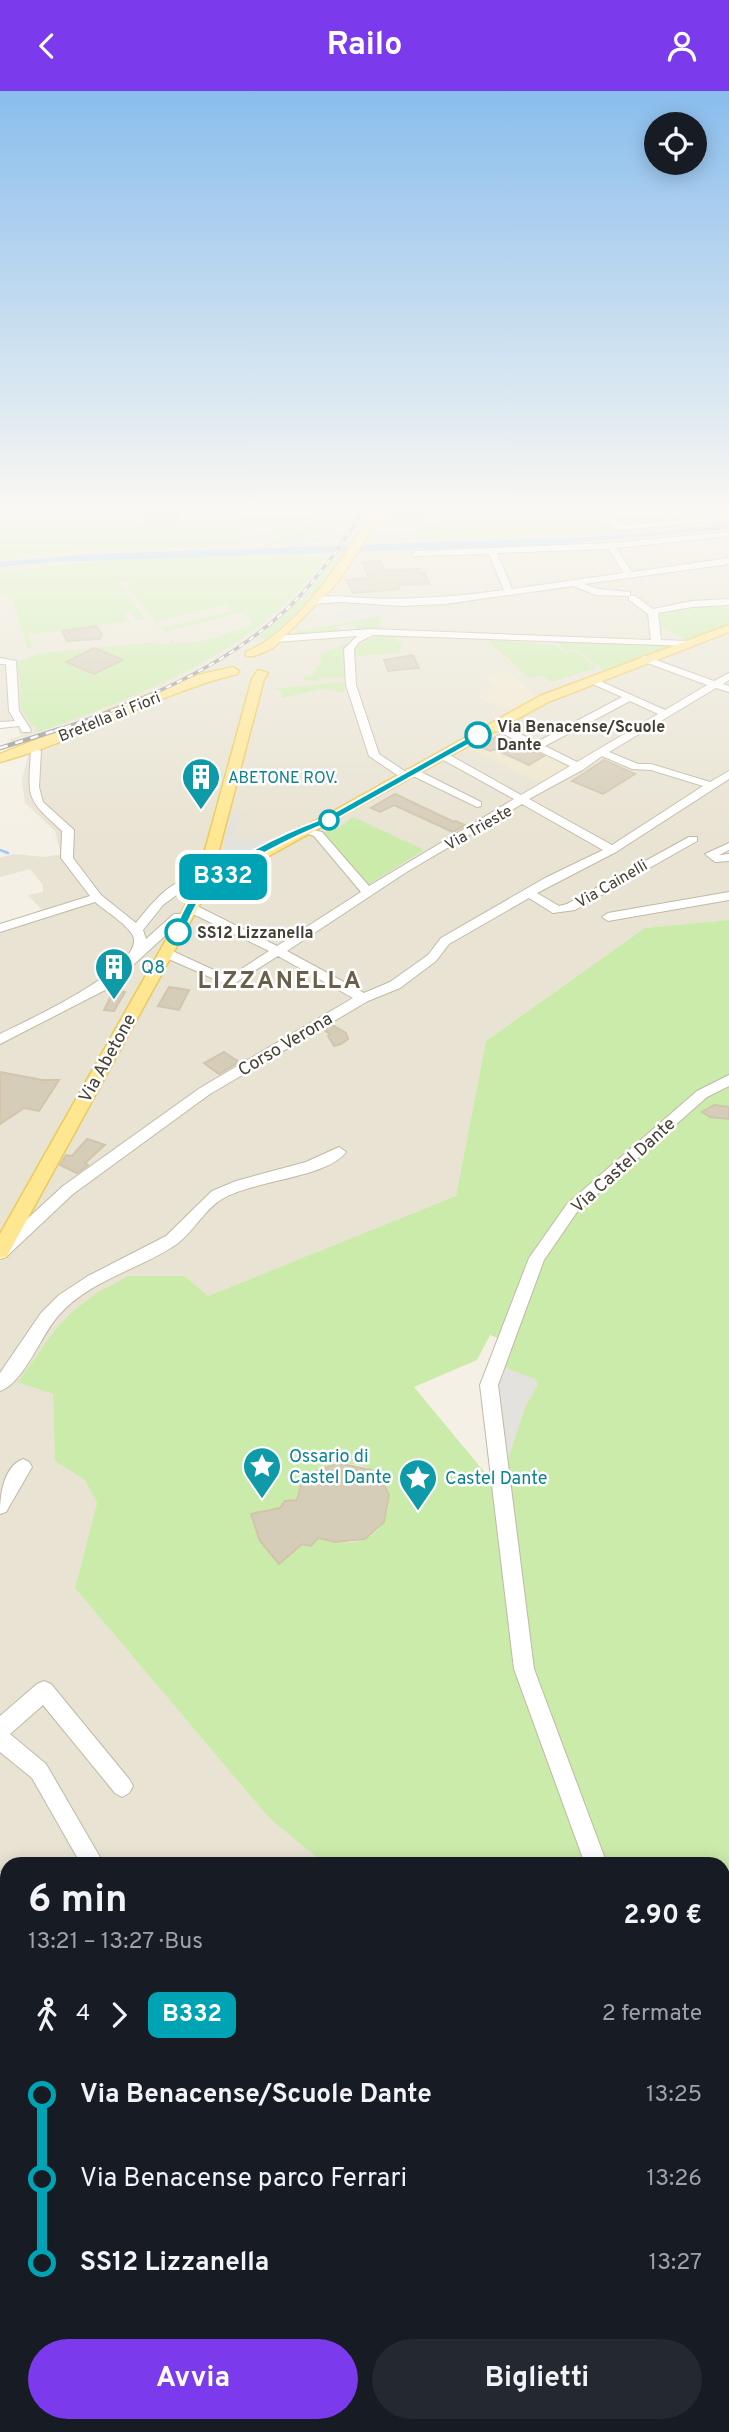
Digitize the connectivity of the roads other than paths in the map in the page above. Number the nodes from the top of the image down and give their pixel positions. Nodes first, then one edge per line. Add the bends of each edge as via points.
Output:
1 (298, 619) edge
2 (654, 619) edge
3 (729, 628) edge
4 (371, 632) junction
5 (656, 641) junction
6 (688, 644) junction
7 (271, 653) junction
8 (645, 660) junction
9 (0, 661) edge
10 (230, 671) junction
11 (262, 673) junction
12 (729, 676) edge
13 (591, 680) junction
14 (715, 684) junction
15 (256, 686) junction
16 (729, 689) edge
17 (628, 698) junction
18 (667, 713) junction
19 (0, 725) edge
20 (495, 726) junction
21 (537, 746) junction
22 (36, 751) dead end
23 (604, 753) junction
24 (442, 755) junction
25 (0, 758) edge
26 (580, 767) junction
27 (407, 773) junction
28 (729, 774) edge
29 (711, 786) junction
30 (525, 800) junction
31 (477, 804) dead end
32 (304, 829) junction
33 (693, 839) dead end
34 (729, 846) edge
35 (612, 849) junction
36 (729, 857) edge
37 (217, 870) junction
38 (368, 893) junction
39 (529, 893) junction
40 (729, 896) edge
41 (97, 898) junction
42 (189, 900) junction
43 (608, 917) dead end
44 (0, 928) edge
45 (137, 930) junction
46 (279, 951) junction
47 (137, 953) junction
48 (165, 954) junction
49 (363, 998) junction
50 (0, 1040) edge
51 (729, 1080) edge
52 (338, 1152) dead end
53 (68, 1190) joint
54 (7, 1226) edge
55 (0, 1252) edge
56 (0, 1384) edge
57 (23, 1467) dead end
58 (0, 1506) edge
59 (0, 1730) edge
60 (0, 1739) edge
61 (122, 1786) dead end
62 (89, 1857) edge
63 (593, 1857) edge

1 - 7 main road
2 - 5 street
3 - 6 main road
4 - 5 street
4 - 7 street
4 - 27 street via 349,649 351,685 374,756
5 - 6 street
6 - 8 main road
7 - 10 main road via 236,657 228,663
7 - 11 main road
8 - 13 main road
8 - 14 street
9 - 19 street via 11,661 12,700 23,726
10 - 11 main road
10 - 15 main road via 251,678
10 - 25 main road, Bretella ai Fiori
11 - 15 main road
12 - 14 street, Via Trieste
13 - 17 street
13 - 20 main road
14 - 16 street
14 - 18 street, Via Trieste
15 - 37 main road via 212,848
17 - 18 street
17 - 21 street
18 - 23 street, Via Trieste
20 - 21 street
20 - 24 main road
21 - 26 street
22 - 41 street via 38,803 68,830 67,858
23 - 26 street, Via Trieste
23 - 29 street via 636,767 689,776
24 - 27 main road
24 - 30 street
26 - 30 street, Via Trieste
27 - 31 street
27 - 32 main road via 328,820
28 - 29 street, Corso Verona
29 - 35 street, Corso Verona
30 - 35 street
30 - 38 street, Via Trieste
32 - 37 main road via 249,859
32 - 38 street via 317,834
33 - 39 street, Via Cainelli via 571,907 557,910
34 - 36 street via 711,854 719,860
35 - 39 street, Corso Verona
37 - 42 main road
38 - 46 street, Via Trieste
39 - 49 street, Corso Verona via 445,941 432,958 395,985
40 - 43 street
41 - 44 street
41 - 45 street
42 - 45 street via 159,902
42 - 46 street
42 - 47 street
42 - 48 main road, Via Abetone
45 - 47 street via 141,941
46 - 48 street, Via Trieste via 230,982
46 - 49 street
47 - 48 street
47 - 50 street via 102,986
48 - 54 main road, Via Abetone
49 - 53 street, Corso Verona via 205,1091
51 - 63 street, Via Castel Dante via 702,1094 572,1208 537,1258 489,1385 524,1669
52 - 56 street via 317,1165 226,1191 199,1207 171,1240 56,1308
53 - 55 street, Corso Verona
54 - 55 main road, Via Abetone
57 - 58 street
59 - 61 street via 44,1691
60 - 62 street via 39,1771

